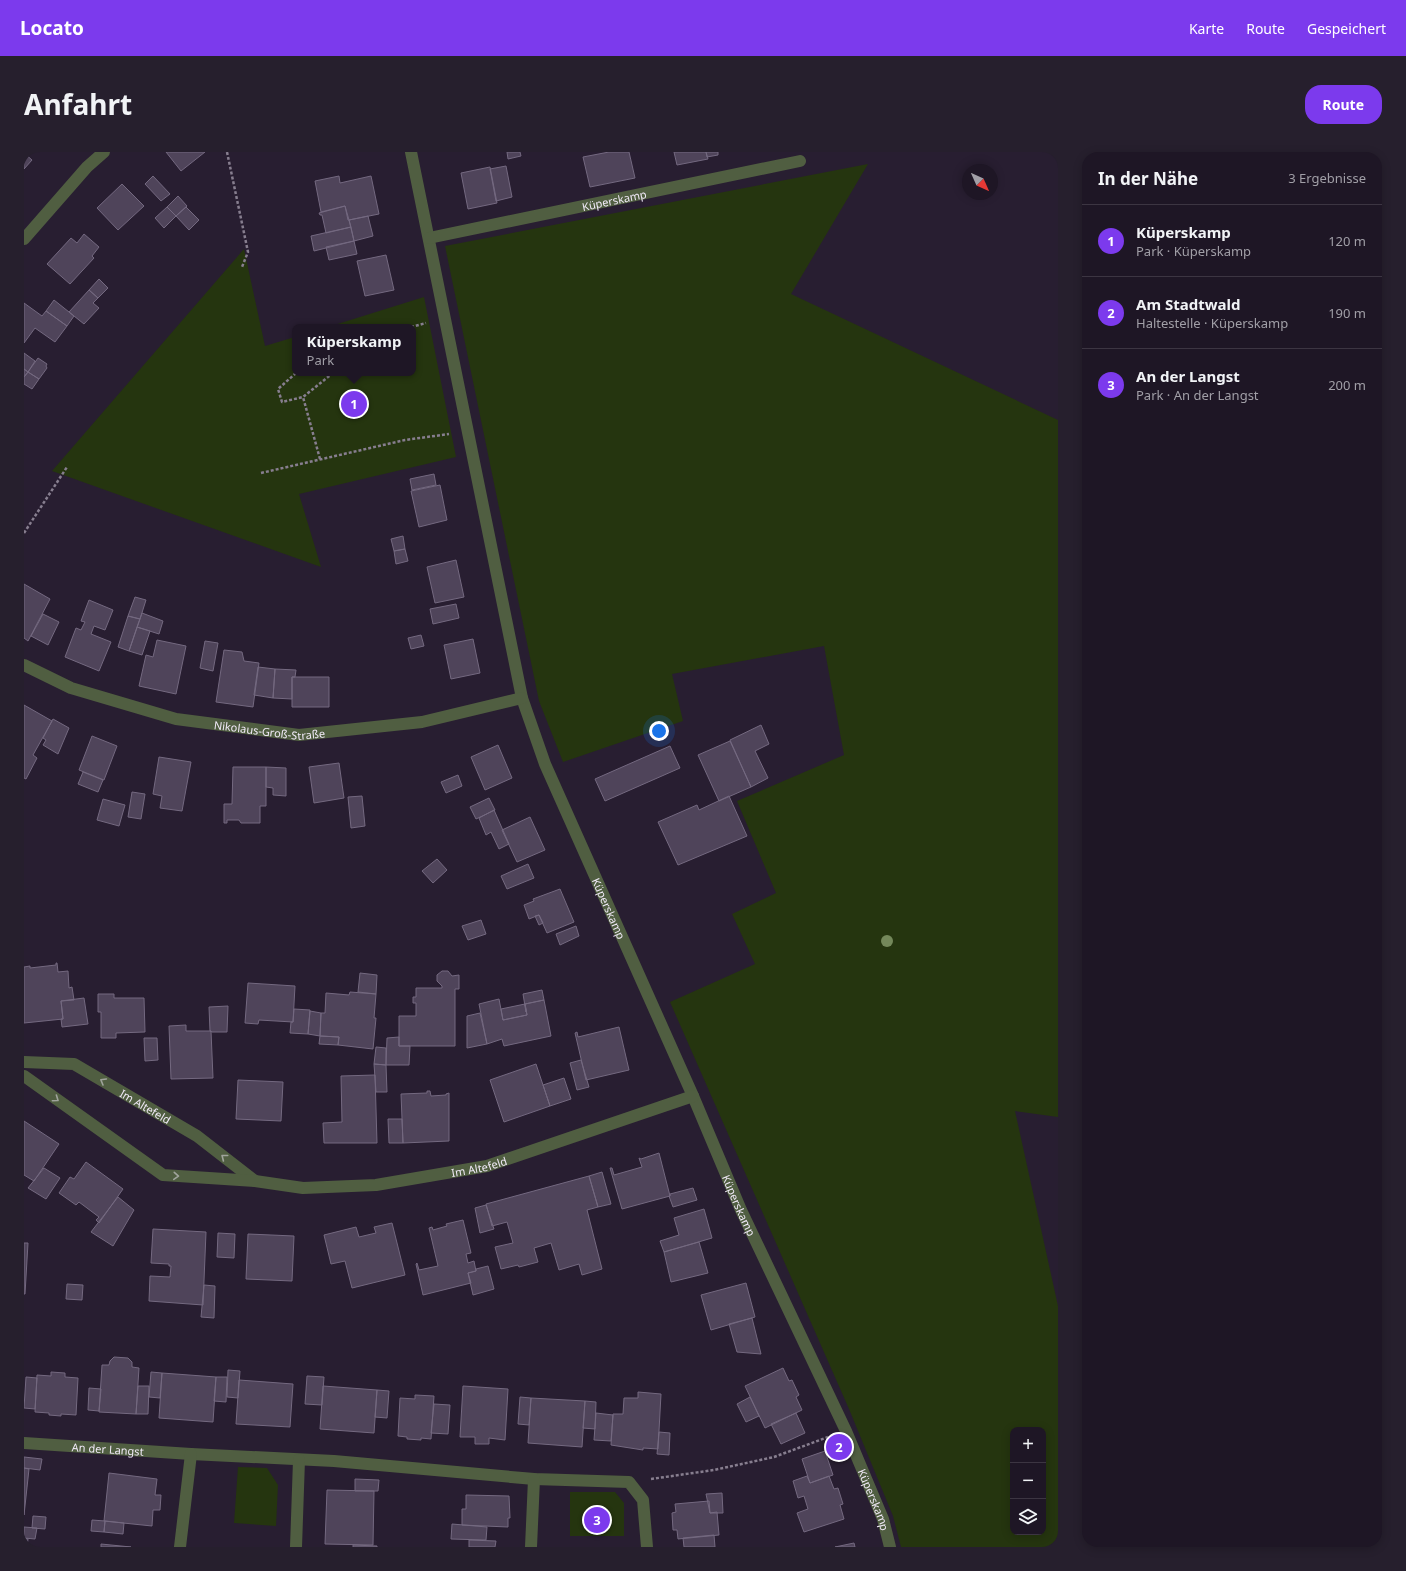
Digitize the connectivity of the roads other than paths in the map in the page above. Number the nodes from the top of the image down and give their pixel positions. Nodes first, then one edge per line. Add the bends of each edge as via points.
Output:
1 (104, 152) edge
2 (411, 152) edge
3 (800, 161) dead end
4 (429, 238) junction
5 (24, 239) edge
6 (24, 665) edge
7 (522, 698) junction
8 (24, 1062) edge
9 (24, 1076) edge
10 (693, 1096) junction
11 (255, 1181) junction
12 (24, 1443) edge
13 (191, 1454) junction
14 (299, 1460) junction
15 (534, 1479) junction
16 (180, 1547) edge
17 (296, 1547) edge
18 (531, 1547) edge
19 (647, 1547) edge
20 (890, 1547) edge

1 - 5 street via 86,167
2 - 4 street, Küperskamp
3 - 4 street, Küperskamp
4 - 7 street, Küperskamp
6 - 7 street, Nikolaus-Groß-Straße via 70,688 176,720 298,735 422,722
7 - 10 street, Küperskamp via 545,764
11 -> 8 street, Im Altefeld via 197,1136 74,1064
9 -> 11 street, Im Altefeld via 163,1175
10 - 11 street, Im Altefeld via 488,1166 376,1185 302,1188
10 - 20 street, Küperskamp via 741,1210 846,1431 883,1519
12 - 13 street, An der Langst
13 - 14 street, An der Langst
13 - 16 street
14 - 15 street, An der Langst
14 - 17 street
15 - 18 street
15 - 19 street, An der Langst via 628,1482 644,1500

